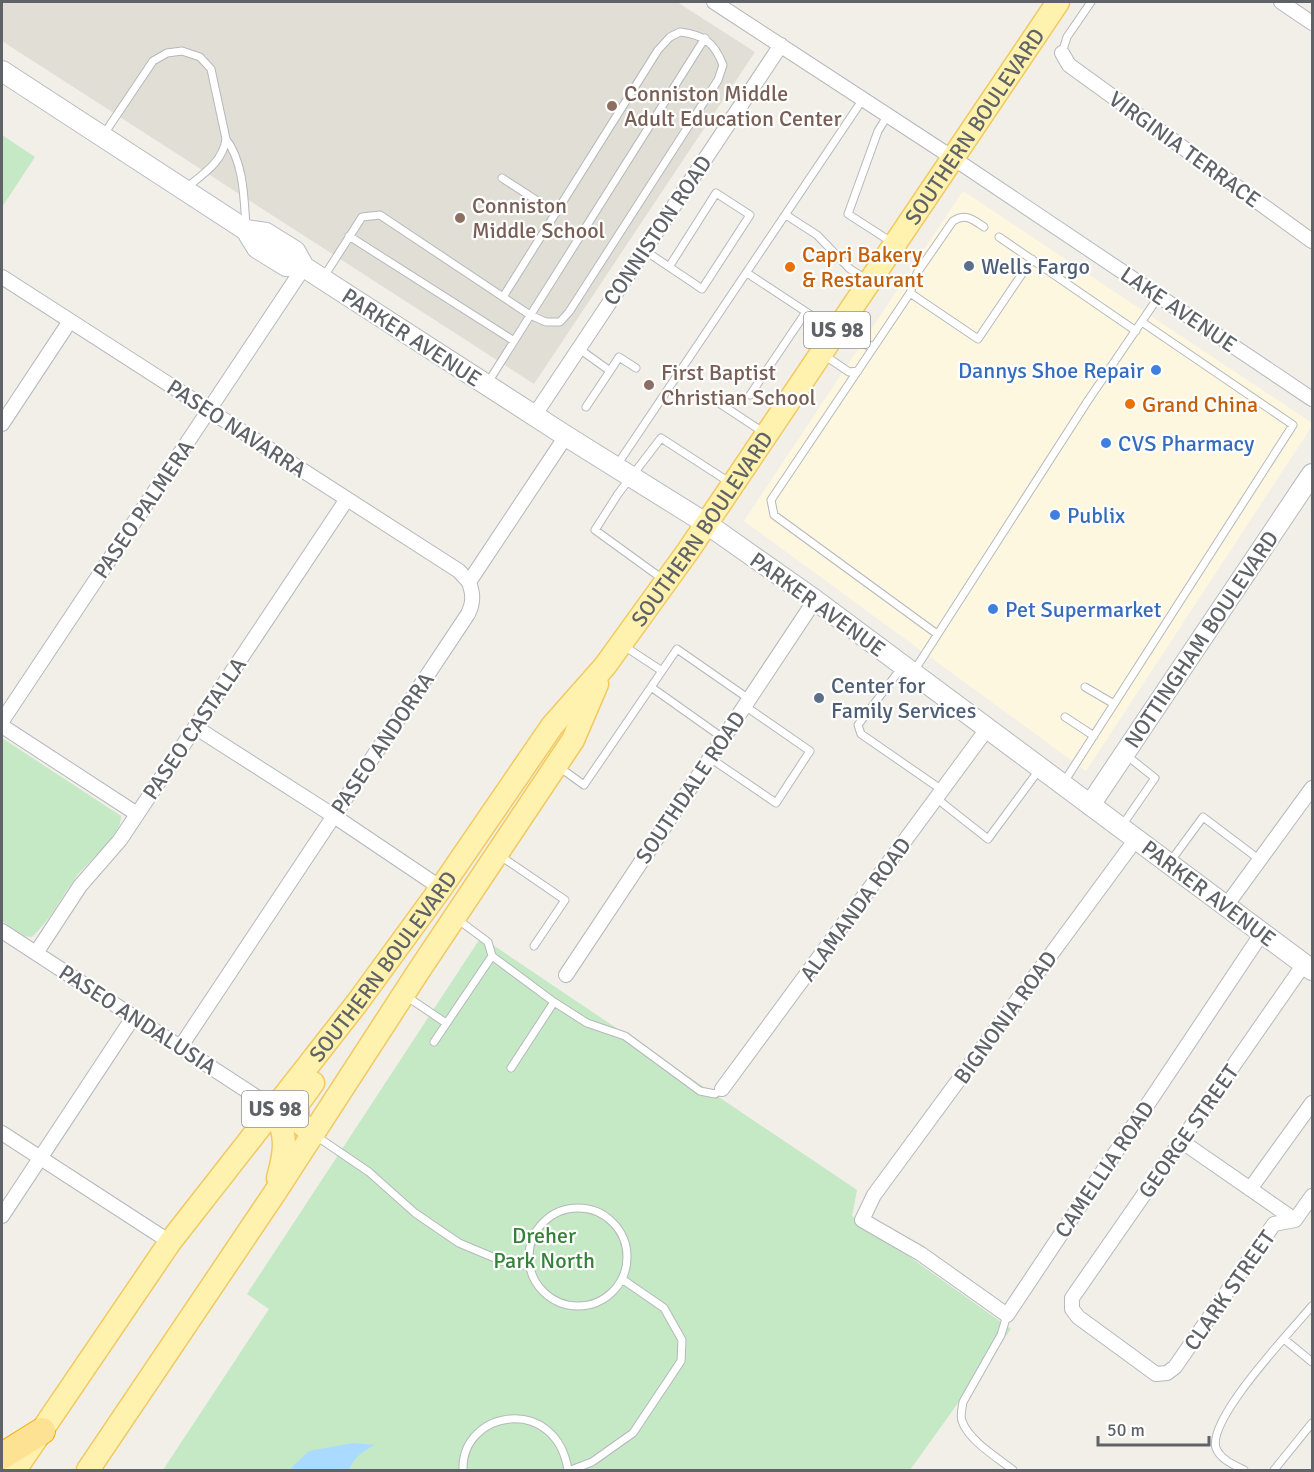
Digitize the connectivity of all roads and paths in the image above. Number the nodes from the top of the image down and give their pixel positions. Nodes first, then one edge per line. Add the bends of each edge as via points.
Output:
1 (714, 2) edge
2 (1090, 2) edge
3 (1281, 2) edge
4 (1056, 5) edge
5 (1312, 23) edge
6 (705, 38) junction
7 (781, 45) junction
8 (1062, 53) joint
9 (2, 71) edge
10 (863, 99) junction
11 (888, 115) junction
12 (102, 137) junction
13 (226, 139) junction
14 (953, 158) junction
15 (502, 178) dead end
16 (184, 190) junction
17 (556, 213) junction
18 (786, 215) junction
19 (984, 227) dead end
20 (246, 230) junction
21 (350, 236) junction
22 (999, 237) dead end
23 (1312, 242) edge
24 (895, 245) junction
25 (644, 250) junction
26 (1032, 259) junction
27 (304, 267) junction
28 (669, 267) junction
29 (747, 273) junction
30 (2, 277) edge
31 (322, 279) junction
32 (870, 281) junction
33 (910, 293) junction
34 (1160, 296) junction
35 (503, 297) junction
36 (806, 312) junction
37 (530, 315) junction
38 (70, 321) junction
39 (1142, 322) junction
40 (838, 329) junction
41 (1136, 331) junction
42 (514, 341) junction
43 (874, 346) junction
44 (578, 348) junction
45 (822, 354) junction
46 (636, 368) dead end
47 (610, 371) junction
48 (858, 371) junction
49 (486, 385) junction
50 (750, 395) dead end
51 (1312, 399) edge
52 (716, 401) dead end
53 (586, 407) dead end
54 (209, 410) junction
55 (534, 416) junction
56 (2, 424) edge
57 (767, 435) junction
58 (566, 436) junction
59 (623, 472) junction
60 (1312, 474) edge
61 (734, 484) junction
62 (347, 499) junction
63 (707, 524) junction
64 (469, 582) junction
65 (666, 582) junction
66 (815, 600) junction
67 (937, 634) junction
68 (620, 644) junction
69 (605, 666) junction
70 (908, 669) junction
71 (662, 671) junction
72 (651, 687) junction
73 (1085, 687) dead end
74 (747, 702) junction
75 (1114, 704) junction
76 (1065, 717) dead end
77 (2, 721) edge
78 (2, 726) edge
79 (195, 727) junction
80 (987, 729) junction
81 (1094, 736) junction
82 (723, 738) junction
83 (1124, 754) junction
84 (710, 758) junction
85 (556, 765) junction
86 (1041, 768) junction
87 (1063, 784) junction
88 (1312, 788) edge
89 (939, 794) junction
90 (1090, 805) junction
91 (137, 814) junction
92 (334, 816) junction
93 (1128, 833) junction
94 (497, 854) junction
95 (1260, 860) junction
96 (1169, 864) junction
97 (441, 888) junction
98 (1226, 906) junction
99 (455, 918) junction
100 (2, 931) edge
101 (1262, 933) junction
102 (534, 946) dead end
103 (36, 953) junction
104 (492, 956) junction
105 (1308, 967) edge
106 (418, 972) junction
107 (566, 975) dead end
108 (403, 994) junction
109 (554, 1002) junction
110 (134, 1016) junction
111 (446, 1023) junction
112 (434, 1042) dead end
113 (326, 1044) junction
114 (181, 1046) junction
115 (511, 1068) dead end
116 (722, 1089) joint
117 (1312, 1103) edge
118 (275, 1109) junction
119 (2, 1133) edge
120 (312, 1133) junction
121 (1181, 1141) junction
122 (40, 1158) junction
123 (1250, 1189) junction
124 (274, 1194) junction
125 (1312, 1196) edge
126 (2, 1216) edge
127 (1295, 1220) junction
128 (170, 1242) junction
129 (529, 1266) junction
130 (622, 1279) junction
131 (1312, 1306) edge
132 (1007, 1315) junction
133 (1284, 1339) junction
134 (1312, 1362) edge
135 (1175, 1367) joint
136 (1312, 1423) edge
137 (42, 1431) junction
138 (2, 1456) edge
139 (15, 1470) edge
140 (88, 1470) edge
141 (463, 1470) edge
142 (570, 1470) edge
143 (1013, 1470) edge
144 (1244, 1470) edge
145 (1274, 1470) edge

1 - 7 street, LAKE AVENUE
2 - 8 lane via 1066,37
3 - 5 street
4 - 14 main road, SOUTHERN BOULEVARD / US 98
6 - 17 lane via 680,32 658,50
6 - 37 lane
6 - 37 lane via 718,51 723,65 718,80 569,312 560,322 546,322
7 - 10 street, LAKE AVENUE
7 - 25 street, CONNISTON ROAD
8 - 23 street, VIRGINIA TERRACE via 1070,65
9 - 12 street, PARKER AVENUE
10 - 11 street, LAKE AVENUE
10 - 18 lane
11 - 14 street, LAKE AVENUE
11 - 24 lane via 878,131 848,214
12 - 13 lane via 153,60 182,51 200,57 211,69
12 - 16 street, PARKER AVENUE
13 - 16 lane via 218,160
13 - 20 lane via 233,149 242,185
14 - 24 main road, SOUTHERN BOULEVARD / US 98
14 - 34 street, LAKE AVENUE
15 - 17 lane
16 - 20 street, PARKER AVENUE
17 - 35 lane
18 - 29 lane
18 - 32 lane via 817,235 850,268
19 - 33 lane via 968,216 953,221 917,273
20 - 27 street, PARKER AVENUE via 266,233 295,251
21 - 31 lane
21 - 35 lane via 362,217 380,215
21 - 42 lane
22 - 26 lane
24 - 32 main road, SOUTHERN BOULEVARD / US 98
25 - 28 lane
25 - 44 street, CONNISTON ROAD
26 - 33 lane via 978,339
26 - 41 lane
27 - 31 street, PARKER AVENUE
27 - 54 street, PASEO PALMERA
28 - 28 lane via 702,288 750,215 716,193
29 - 36 lane
29 - 59 lane
30 - 38 street, PASEO NAVARRA
31 - 49 street, PARKER AVENUE
32 - 40 main road, SOUTHERN BOULEVARD / US 98
33 - 43 lane
34 - 39 lane
34 - 51 street, LAKE AVENUE
35 - 37 lane
36 - 40 lane
36 - 50 lane
37 - 42 lane
38 - 54 street, PASEO NAVARRA
38 - 56 street
39 - 41 lane
39 - 75 lane via 1293,425
40 - 43 lane
40 - 45 main road, SOUTHERN BOULEVARD / US 98
41 - 67 lane
42 - 49 lane
43 - 48 lane
44 - 47 lane
44 - 55 street, CONNISTON ROAD
45 - 48 lane via 849,372
45 - 57 main road, SOUTHERN BOULEVARD / US 98
46 - 47 lane via 619,357
47 - 53 lane
48 - 67 lane via 771,500 774,515
49 - 55 street, PARKER AVENUE
52 - 57 lane
54 - 62 street, PASEO NAVARRA
54 - 77 street, PASEO PALMERA
55 - 58 street, PARKER AVENUE
57 - 61 main road, SOUTHERN BOULEVARD / US 98
58 - 59 street, PARKER AVENUE
58 - 64 street
59 - 61 lane via 661,438
59 - 63 street, PARKER AVENUE
59 - 65 lane via 595,530
60 - 83 street, NOTTINGHAM BOULEVARD
61 - 63 main road, SOUTHERN BOULEVARD / US 98
62 - 64 street, PASEO NAVARRA via 459,571
62 - 79 street, PASEO CASTALLA
63 - 65 main road, SOUTHERN BOULEVARD / US 98
63 - 66 street, PARKER AVENUE
64 - 92 street, PASEO ANDORRA via 473,594 468,614
65 - 68 main road, SOUTHERN BOULEVARD / US 98
66 - 70 street, PARKER AVENUE
66 - 74 street, SOUTHDALE ROAD
67 - 70 lane
68 - 69 main road, SOUTHERN BOULEVARD / US 98
68 - 71 lane
69 - 85 main road, SOUTHERN BOULEVARD / US 98 via 573,740
69 - 97 main road, SOUTHERN BOULEVARD / US 98 via 552,726
70 - 80 street, PARKER AVENUE
70 - 89 lane via 858,725 861,734
71 - 72 lane
71 - 74 lane via 677,649
72 - 82 lane
72 - 85 lane via 584,785
73 - 75 lane
74 - 82 street, SOUTHDALE ROAD
74 - 84 lane via 810,751 776,803
75 - 81 lane
76 - 81 lane
78 - 91 street
79 - 91 street, PASEO CASTALLA
79 - 92 street
80 - 86 street, PARKER AVENUE
80 - 89 street, ALAMANDA ROAD
81 - 87 lane
82 - 84 street, SOUTHDALE ROAD
83 - 90 street, NOTTINGHAM BOULEVARD
83 - 93 lane via 1155,778
84 - 107 street, SOUTHDALE ROAD
85 - 94 main road, SOUTHERN BOULEVARD / US 98
86 - 87 street, PARKER AVENUE
86 - 89 lane via 988,839
87 - 90 street, PARKER AVENUE
88 - 95 street
89 - 116 street, ALAMANDA ROAD
90 - 93 street, PARKER AVENUE
91 - 103 street, PASEO CASTALLA via 80,886
92 - 97 street
92 - 114 street, PASEO ANDORRA
93 - 96 street, PARKER AVENUE
93 - 132 street, BIGNONIA ROAD via 874,1195 862,1220 921,1254
94 - 99 main road, SOUTHERN BOULEVARD / US 98
94 - 102 lane via 565,900
95 - 96 lane via 1203,817
95 - 98 street
96 - 98 street, PARKER AVENUE
97 - 106 main road
97 - 113 main road, SOUTHERN BOULEVARD / US 98
98 - 101 street, PARKER AVENUE
99 - 104 lane via 489,942
99 - 106 main road, SOUTHERN BOULEVARD / US 98
100 - 103 street, PASEO ANDALUSIA
101 - 105 street, PARKER AVENUE
101 - 132 street, CAMELLIA ROAD
103 - 110 street, PASEO ANDALUSIA
104 - 109 lane
104 - 111 lane
105 - 121 street, GEORGE STREET
106 - 108 main road, SOUTHERN BOULEVARD / US 98
108 - 111 lane
108 - 120 main road, SOUTHERN BOULEVARD / US 98
109 - 115 lane
109 - 116 lane via 587,1023 625,1036 700,1092 715,1094
110 - 114 street, PASEO ANDALUSIA
110 - 122 street
111 - 112 lane
113 - 118 main road, SOUTHERN BOULEVARD / US 98
113 - 120 main road via 323,1069 297,1105 298,1120
114 - 118 street, PASEO ANDALUSIA
117 - 123 street
118 - 124 main road via 284,1130 284,1156
118 - 128 main road, SOUTHERN BOULEVARD / US 98
119 - 122 street
120 - 124 main road, SOUTHERN BOULEVARD / US 98
120 - 129 lane via 369,1172 415,1214 459,1243 502,1261
121 - 123 street
121 - 135 street, GEORGE STREET via 1072,1298 1072,1308 1078,1317 1156,1374
122 - 126 street
122 - 128 street
123 - 127 street
124 - 140 main road, SOUTHERN BOULEVARD / US 98
125 - 127 street, CLARK STREET
127 - 135 street, CLARK STREET via 1274,1224
128 - 137 main road, SOUTHERN BOULEVARD / US 98
129 - 130 lane via 543,1293 570,1306 600,1301
129 - 130 lane via 534,1233 544,1220 558,1211 588,1208 614,1222 622,1235 627,1250
130 - 142 lane via 664,1308 682,1340 681,1361 633,1433 592,1462
131 - 133 lane
132 - 143 lane, CAMELLIA ROAD via 1001,1335 963,1402 962,1421 980,1445
133 - 134 lane
133 - 144 lane via 1255,1372 1215,1435 1221,1455
136 - 145 lane
137 - 138 highway
137 - 139 main road, SOUTHERN BOULEVARD / US 98
141 - 142 lane via 468,1447 478,1433 510,1418 544,1426 566,1454

